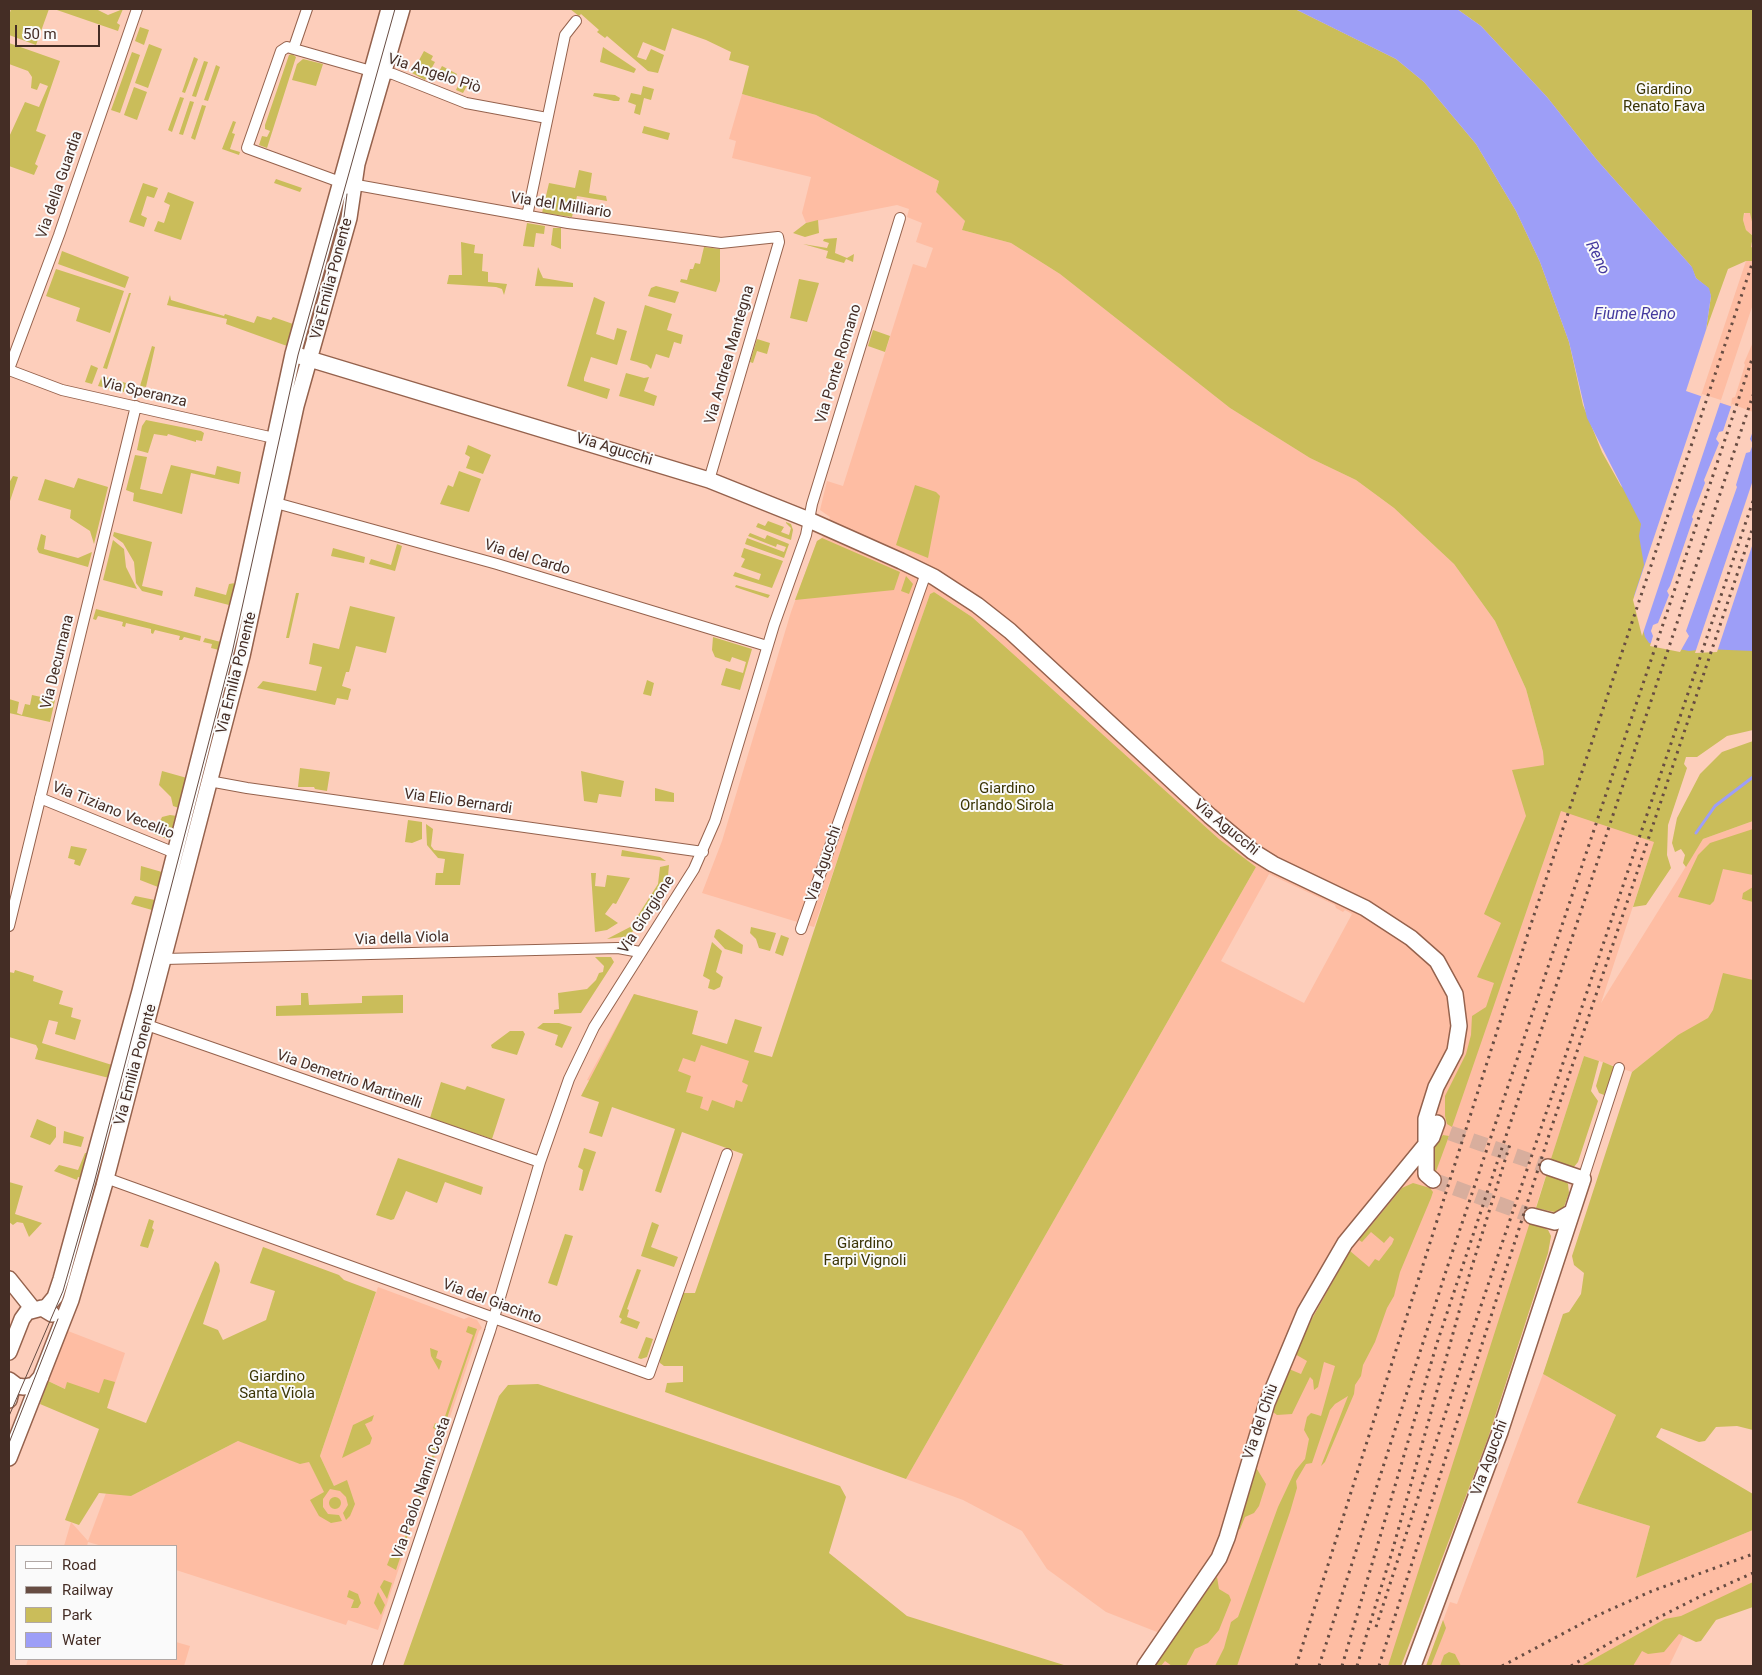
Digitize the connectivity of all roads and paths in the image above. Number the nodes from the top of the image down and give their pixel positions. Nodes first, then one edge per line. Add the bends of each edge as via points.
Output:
1 (137, 9) edge
2 (307, 9) edge
3 (389, 9) edge
4 (402, 9) edge
5 (576, 21) dead end
6 (294, 47) junction
7 (377, 71) junction
8 (547, 118) junction
9 (346, 184) junction
10 (527, 216) junction
11 (900, 218) dead end
12 (779, 238) joint
13 (293, 354) junction
14 (310, 358) junction
15 (9, 370) edge
16 (136, 406) junction
17 (274, 438) junction
18 (709, 480) junction
19 (276, 503) junction
20 (809, 520) junction
21 (926, 573) junction
22 (767, 646) junction
23 (210, 781) junction
24 (40, 798) junction
25 (703, 852) junction
26 (175, 853) junction
27 (9, 926) edge
28 (801, 929) dead end
29 (640, 952) junction
30 (164, 960) junction
31 (147, 1025) junction
32 (1619, 1068) dead end
33 (1433, 1093) junction
34 (1437, 1123) junction
35 (1450, 1133) tunnel mouth
36 (1425, 1144) junction
37 (727, 1154) dead end
38 (540, 1162) junction
39 (1548, 1168) tunnel mouth
40 (106, 1178) junction
41 (1430, 1178) joint
42 (1583, 1179) junction
43 (1393, 1186) junction
44 (1572, 1212) junction
45 (1532, 1216) tunnel mouth
46 (1550, 1221) junction
47 (1561, 1247) junction
48 (9, 1279) edge
49 (39, 1309) junction
50 (493, 1319) junction
51 (58, 1333) junction
52 (9, 1352) edge
53 (42, 1376) junction
54 (9, 1380) edge
55 (9, 1400) edge
56 (9, 1458) edge
57 (378, 1666) edge
58 (1145, 1666) edge
59 (1413, 1666) edge

1 - 15 street, Via della Guardia
2 - 6 street
3 - 7 street, Via Emilia Ponente
4 - 7 street, Via Emilia Ponente
5 - 8 street via 565,35
6 - 7 street
6 - 9 street via 281,51 247,148
7 - 8 street, Via Angelo Piò via 466,102
7 - 9 street, Via Emilia Ponente
8 - 10 street
9 - 10 street, Via del Milliario
9 - 13 street, Via Emilia Ponente
9 - 14 street, Via Emilia Ponente via 349,218
10 - 12 street, Via del Milliario via 721,243
11 - 20 street, Via Ponte Romano
12 - 18 street, Via Andrea Mantegna
13 - 14 street, Via Agucchi
13 - 17 street, Via Emilia Ponente
14 - 18 street, Via Agucchi
14 - 19 street, Via Emilia Ponente via 296,406
15 - 16 street, Via Speranza via 54,388
16 - 17 street, Via Speranza
16 - 24 street, Via Decumana
17 - 26 street, Via Emilia Ponente via 236,614
18 - 20 street, Via Agucchi
19 - 22 street, Via del Cardo via 496,564
19 - 23 street, Via Emilia Ponente
20 - 21 street, Via Agucchi
20 - 22 street, Via Giorgione
21 - 28 street, Via Agucchi
21 - 33 street, Via Agucchi via 978,605 1010,631 1161,772 1245,845 1267,860 1371,911 1411,938 1437,961 1455,994 1459,1026 1455,1051
22 - 25 street, Via Giorgione via 720,807
23 - 25 street, Via Elio Bernardi
23 - 30 street, Via Emilia Ponente
24 - 26 street, Via Tiziano Vecellio
24 - 27 street, Via Decumana
25 - 29 street, Via Giorgione
26 - 49 street, Via Emilia Ponente via 57,1291
29 - 30 street, Via della Viola via 618,948
29 - 38 street, Via Giorgione via 578,1059
30 - 31 street, Via Emilia Ponente
31 - 38 street, Via Demetrio Martinelli
31 - 40 street, Via Emilia Ponente
32 - 42 street, Via Agucchi
33 - 34 street
33 - 36 street, Via Agucchi via 1426,1120
34 - 35 street
34 - 36 street
36 - 41 street, Via Agucchi
36 - 43 street, Via del Chiù
37 - 50 street, Via del Giacinto via 650,1374
38 - 50 street, Via Giorgione
39 - 42 street
40 - 50 street, Via del Giacinto
40 - 51 street, Via Emilia Ponente via 71,1300
41 - 43 street, Via del Chiù via 1410,1176
42 - 44 street, Via Agucchi
43 - 58 street, Via del Chiù via 1345,1244 1305,1312 1267,1403 1227,1538 1218,1558
44 - 46 street via 1560,1220
44 - 47 street, Via Agucchi
45 - 46 street
46 - 47 street via 1560,1234
47 - 59 street, Via Agucchi via 1500,1432
48 - 49 street
49 - 51 street via 56,1318
49 - 52 street, Via Emilia Ponente via 22,1318
50 - 57 street, Via Paolo Nanni Costa
51 - 53 street, Via Emilia Ponente
53 - 54 street via 28,1387 17,1386
53 - 56 street, Via Emilia Ponente
54 - 55 street via 12,1388

